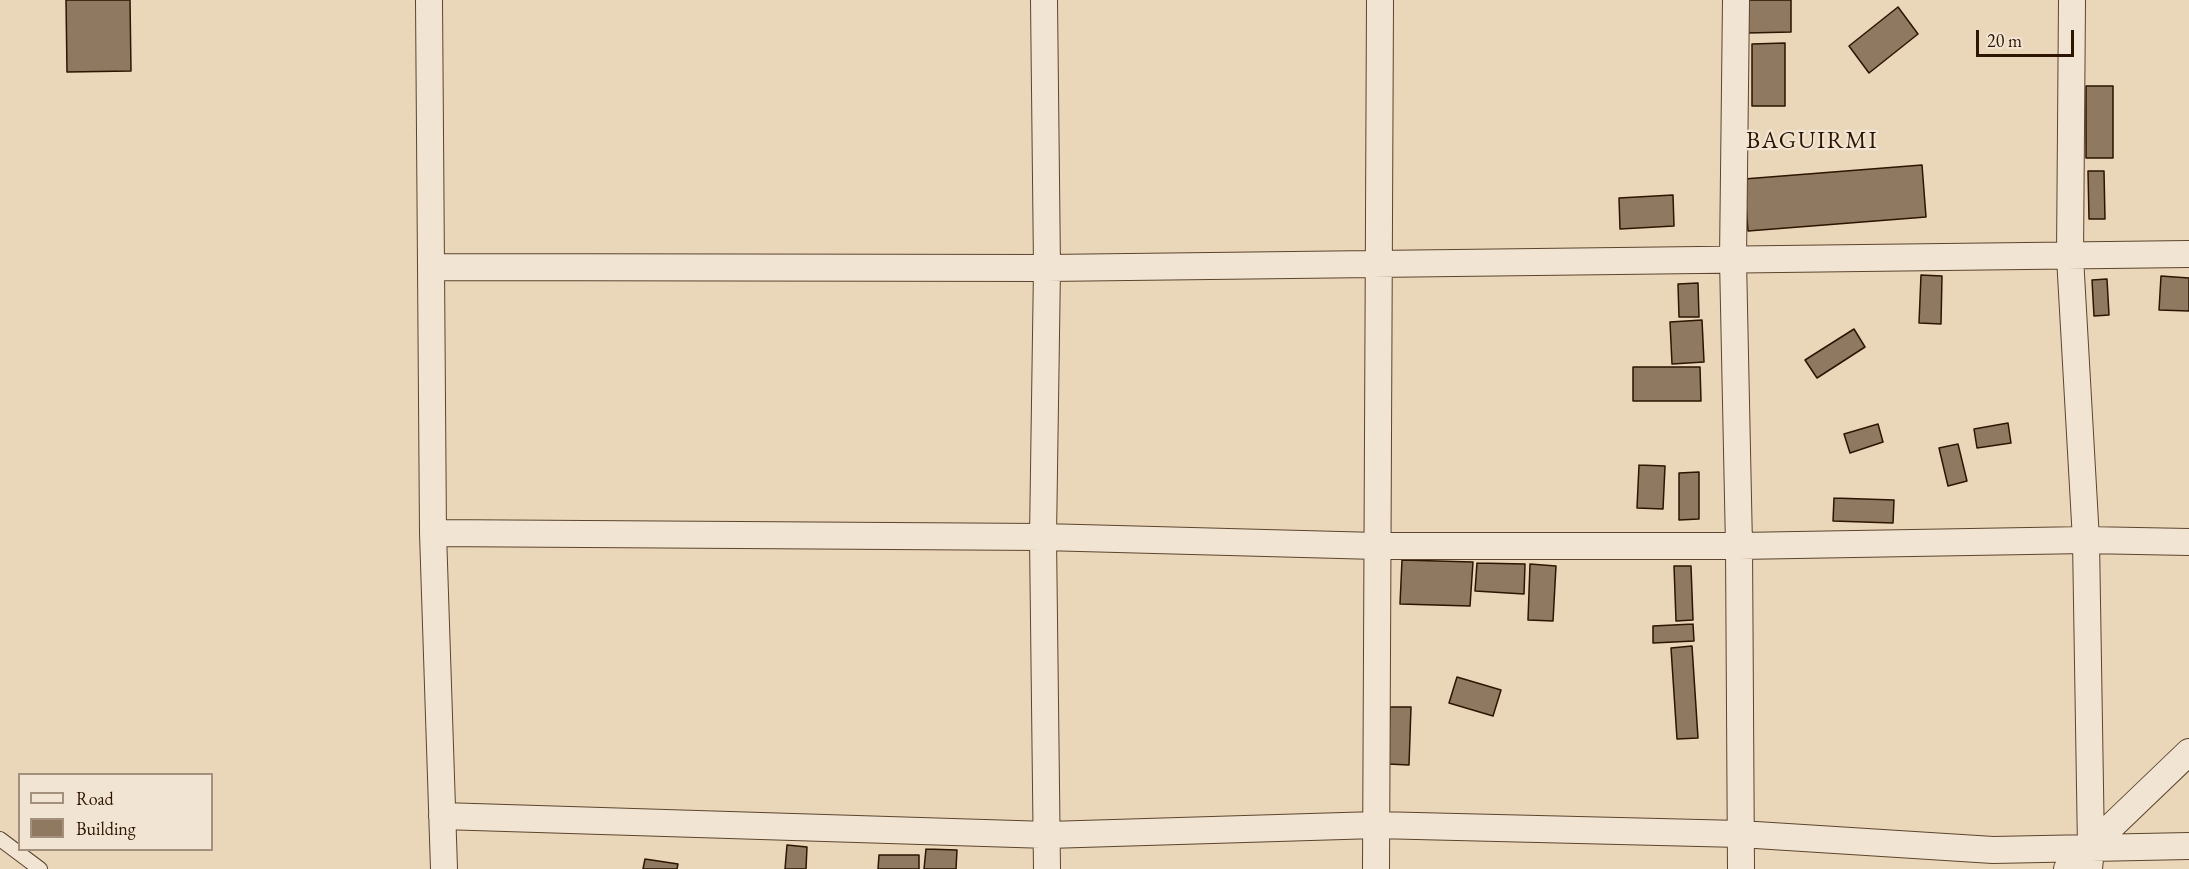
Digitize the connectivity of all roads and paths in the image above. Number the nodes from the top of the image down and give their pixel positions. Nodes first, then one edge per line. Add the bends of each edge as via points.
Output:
1 (429, 0) edge
2 (1044, 0) edge
3 (1380, 0) edge
4 (1736, 0) edge
5 (2072, 0) edge
6 (2189, 254) edge
7 (2070, 257) junction
8 (1733, 260) junction
9 (1377, 263) junction
10 (431, 267) junction
11 (1047, 268) junction
12 (433, 533) junction
13 (1043, 537) junction
14 (2086, 540) junction
15 (2189, 542) edge
16 (1377, 546) junction
17 (1739, 546) junction
18 (2189, 752) edge
19 (442, 816) junction
20 (1376, 825) junction
21 (1740, 834) junction
22 (1048, 836) junction
23 (0, 838) edge
24 (2189, 846) edge
25 (2090, 858) edge
26 (40, 869) edge
27 (444, 869) edge
28 (1047, 869) edge
29 (1376, 869) edge
30 (1741, 869) edge
31 (2067, 869) edge

1 - 10 street
2 - 11 street
3 - 9 street
4 - 8 street
5 - 7 street
6 - 7 street
7 - 8 street
7 - 14 street
8 - 9 street
8 - 17 street
9 - 11 street
9 - 16 street
10 - 11 street
10 - 12 street
11 - 13 street
12 - 13 street
12 - 19 street
13 - 16 street
13 - 22 street
14 - 15 street
14 - 17 street
14 - 25 street
16 - 17 street
16 - 20 street
17 - 21 street
18 - 25 street
19 - 22 street
19 - 27 street
20 - 21 street
20 - 22 street
20 - 29 street
21 - 25 street
21 - 30 street
22 - 28 street
23 - 26 lane
24 - 25 street
25 - 31 street

